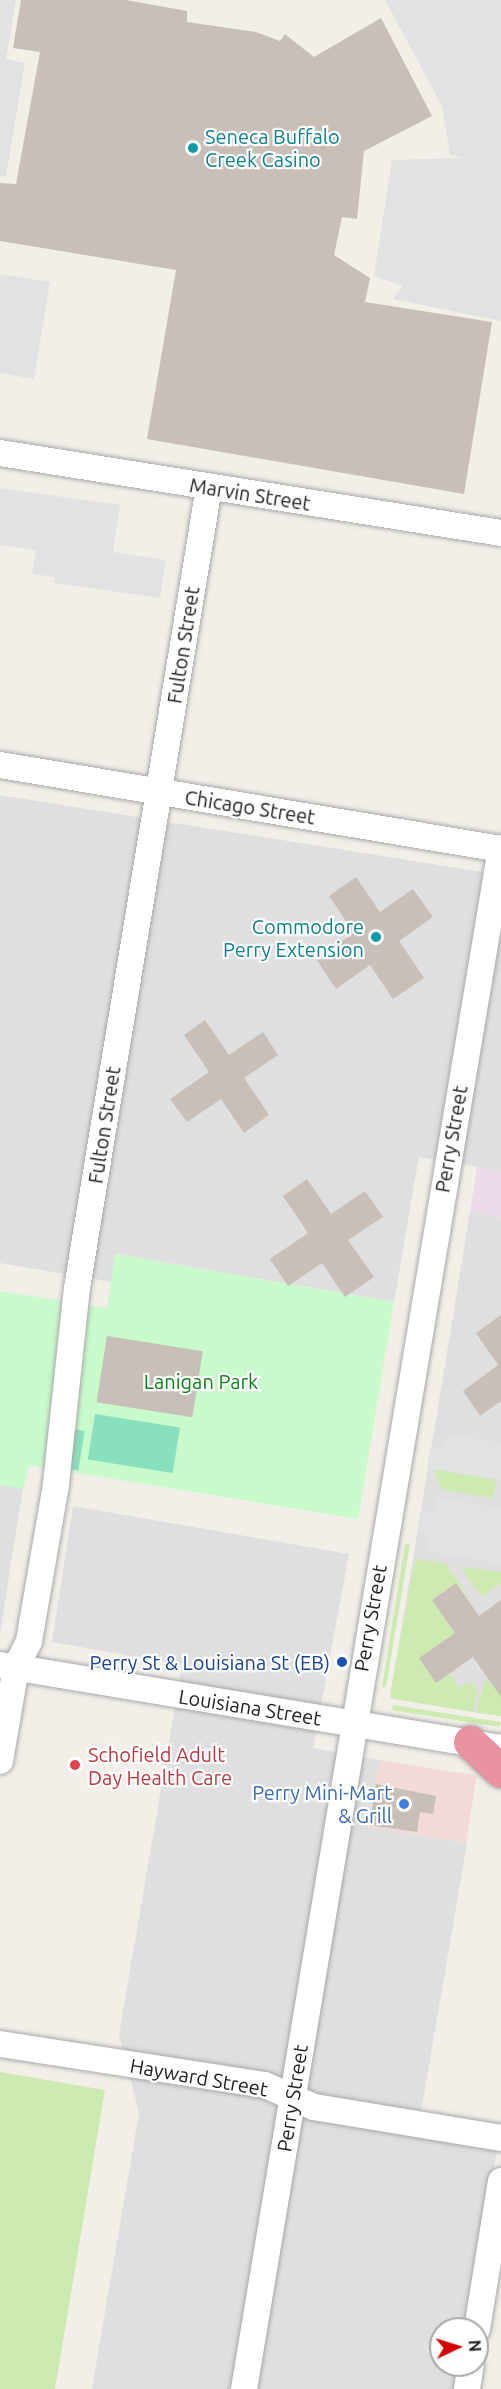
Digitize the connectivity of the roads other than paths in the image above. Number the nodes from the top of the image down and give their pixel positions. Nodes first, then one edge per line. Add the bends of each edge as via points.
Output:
1 (0, 453) edge
2 (209, 488) junction
3 (501, 533) edge
4 (0, 765) edge
5 (159, 792) junction
6 (501, 848) edge
7 (8, 1666) edge
8 (352, 1724) junction
9 (485, 1745) edge
10 (0, 1761) edge
11 (501, 1772) edge
12 (0, 2044) edge
13 (292, 2096) junction
14 (501, 2138) edge
15 (501, 2181) edge
16 (479, 2317) edge
17 (244, 2389) edge

1 - 2 street, Marvin Street
2 - 3 street, Marvin Street
2 - 5 street, Fulton Street
4 - 5 street, Chicago Street
5 - 6 street, Chicago Street
5 - 7 street, Fulton Street via 77,1288 56,1484 29,1641
6 - 8 street, Perry Street
7 - 8 street, Louisiana Street
7 - 10 street, Fulton Street
8 - 9 street, Louisiana Street
8 - 13 street, Perry Street
9 - 11 highway
12 - 13 street, Hayward Street via 265,2085
13 - 14 street, Hayward Street via 314,2107
13 - 17 street, Perry Street
15 - 16 street

